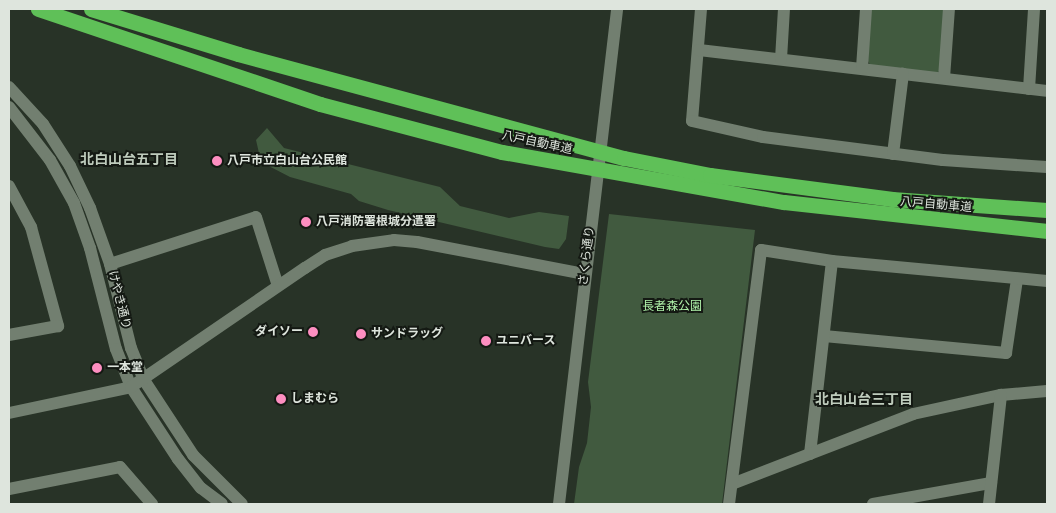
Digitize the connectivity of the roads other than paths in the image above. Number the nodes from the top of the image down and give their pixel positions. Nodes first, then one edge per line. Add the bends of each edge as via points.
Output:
1 (38, 9) edge
2 (91, 9) edge
3 (617, 9) edge
4 (701, 9) edge
5 (784, 9) edge
6 (866, 9) edge
7 (949, 9) edge
8 (1034, 9) edge
9 (699, 50) junction
10 (781, 59) junction
11 (862, 68) junction
12 (903, 74) junction
13 (944, 78) junction
14 (9, 86) edge
15 (1029, 89) junction
16 (1047, 91) edge
17 (9, 107) edge
18 (893, 154) junction
19 (1047, 168) edge
20 (9, 186) edge
21 (1047, 210) edge
22 (1047, 230) edge
23 (832, 261) junction
24 (110, 264) junction
25 (585, 274) junction
26 (1017, 279) junction
27 (1047, 281) edge
28 (278, 286) junction
29 (9, 336) edge
30 (824, 336) junction
31 (144, 380) junction
32 (131, 388) junction
33 (1047, 391) edge
34 (1001, 395) junction
35 (9, 413) edge
36 (810, 454) junction
37 (991, 483) junction
38 (732, 484) junction
39 (9, 490) edge
40 (152, 504) edge
41 (222, 504) edge
42 (242, 504) edge
43 (559, 504) edge
44 (730, 504) edge
45 (873, 504) edge
46 (989, 504) edge

1 - 22 highway, 八戸自動車道 via 320,104 502,152 746,196 890,216
2 - 21 highway, 八戸自動車道 via 238,54 624,158 791,187 892,199
3 - 25 street, さくら通り
4 - 9 street
5 - 10 street
6 - 11 street
7 - 13 street
8 - 15 street
9 - 10 street
9 - 18 street via 692,121 763,137
10 - 11 street
11 - 12 street
12 - 13 street
12 - 18 street
13 - 15 street
14 - 24 street, けやき通り via 43,124 70,166 90,208
15 - 16 street
17 - 32 street, けやき通り via 50,160 74,203 90,248 116,349
18 - 19 street
20 - 29 street via 30,228 58,326
23 - 26 street
23 - 30 street
23 - 38 street via 761,250
24 - 28 street via 256,217
24 - 31 street, けやき通り via 130,347
25 - 28 street via 394,240 352,246 325,255
25 - 43 street, さくら通り
26 - 27 street
26 - 30 street via 1006,353
28 - 31 street
30 - 36 street
31 - 32 street
31 - 42 street, けやき通り via 193,455
32 - 35 street
32 - 41 street, けやき通り via 178,459 202,488
33 - 34 street
34 - 36 street via 913,414
34 - 37 street
36 - 38 street
37 - 45 street
37 - 46 street
38 - 44 street
39 - 40 street via 120,467

